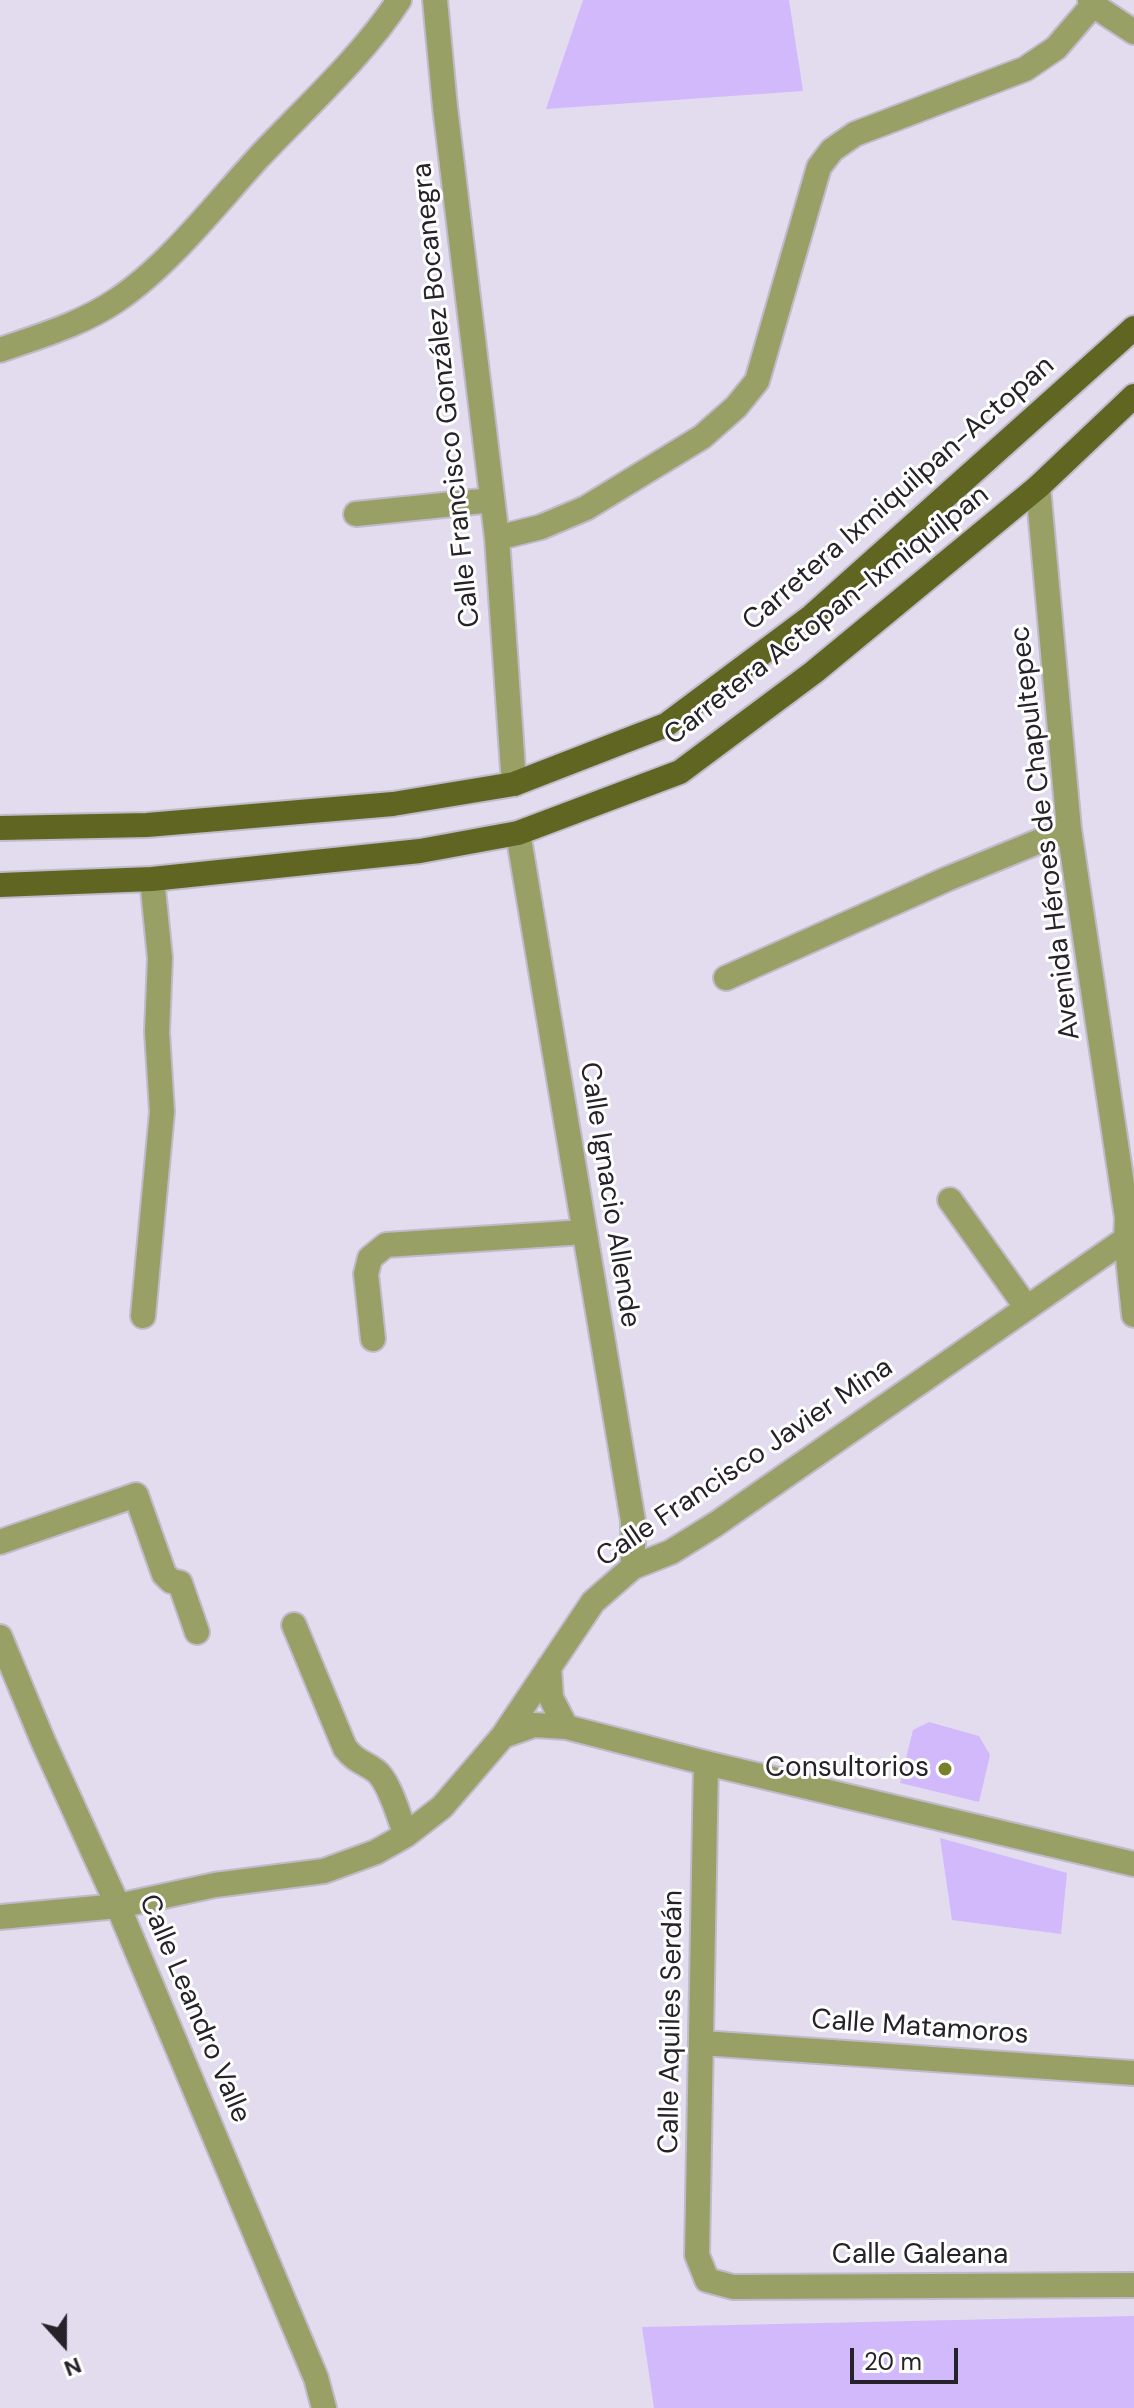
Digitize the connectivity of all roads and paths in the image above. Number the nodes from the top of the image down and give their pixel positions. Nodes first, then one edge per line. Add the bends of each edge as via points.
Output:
1 (399, 0) edge
2 (435, 0) edge
3 (1092, 3) edge
4 (1134, 32) edge
5 (1134, 328) edge
6 (0, 350) edge
7 (1134, 396) edge
8 (1038, 487) junction
9 (492, 500) junction
10 (356, 514) dead end
11 (497, 538) junction
12 (514, 784) junction
13 (0, 828) edge
14 (1069, 829) junction
15 (518, 833) junction
16 (152, 879) junction
17 (0, 885) edge
18 (726, 978) dead end
19 (950, 1200) dead end
20 (1129, 1224) edge
21 (584, 1232) junction
22 (1027, 1308) junction
23 (1134, 1315) edge
24 (143, 1316) dead end
25 (373, 1339) dead end
26 (0, 1542) edge
27 (633, 1567) junction
28 (294, 1625) dead end
29 (197, 1632) dead end
30 (0, 1637) edge
31 (549, 1667) junction
32 (566, 1727) junction
33 (503, 1736) junction
34 (706, 1763) junction
35 (406, 1835) junction
36 (1134, 1864) edge
37 (118, 1906) junction
38 (0, 1917) edge
39 (702, 2043) junction
40 (1134, 2073) edge
41 (707, 2280) joint
42 (1134, 2285) edge
43 (324, 2408) edge

1 - 6 street via 349,61 158,265 117,300 66,327
2 - 9 street, Calle Francisco González Bocanegra
3 - 4 street
3 - 11 street via 1056,48 1025,69 855,134 832,150 819,167 757,381 736,407 702,437 586,508
5 - 12 main road, Carretera Ixmiquilpan-Actopan via 812,616 666,725
7 - 8 main road, Carretera Actopan-Ixmiquilpan
8 - 14 street, Avenida Héroes de Chapultepec
8 - 15 main road, Carretera Actopan-Ixmiquilpan via 814,672 680,772
9 - 10 street
9 - 11 street, Calle Francisco González Bocanegra
11 - 12 street, Calle Francisco González Bocanegra
12 - 13 main road, Carretera Ixmiquilpan-Actopan via 393,804 147,825
14 - 18 street
14 - 20 street, Avenida Héroes de Chapultepec
15 - 16 main road, Carretera Actopan-Ixmiquilpan via 420,851
15 - 21 street, Calle Ignacio Allende
16 - 17 main road, Carretera Actopan-Ixmiquilpan
16 - 24 street via 160,958 162,1112
19 - 22 street
20 - 22 street, Calle Francisco Javier Mina
20 - 23 street, Avenida Héroes de Chapultepec
21 - 25 street via 386,1245 370,1258 366,1274
21 - 27 street, Calle Ignacio Allende via 633,1521
22 - 27 street, Calle Francisco Javier Mina via 716,1524 671,1552
26 - 29 street via 136,1495 164,1574 180,1583
27 - 31 street, Calle Francisco Javier Mina via 593,1602
28 - 35 street via 345,1748 385,1782
30 - 37 street, Calle Leandro Valle
31 - 32 street via 551,1698
31 - 33 street, Calle Francisco Javier Mina
32 - 33 street via 534,1725
32 - 34 street
33 - 35 street, Calle Francisco Javier Mina via 442,1807
34 - 36 street
34 - 39 street, Calle Aquiles Serdán
35 - 37 street, Calle Francisco Javier Mina via 324,1871 215,1885
37 - 38 street, Calle Francisco Javier Mina
37 - 43 street, Calle Leandro Valle
39 - 40 street, Calle Matamoros
39 - 41 street, Calle Aquiles Serdán via 697,2255
41 - 42 street, Calle Galeana via 733,2287

